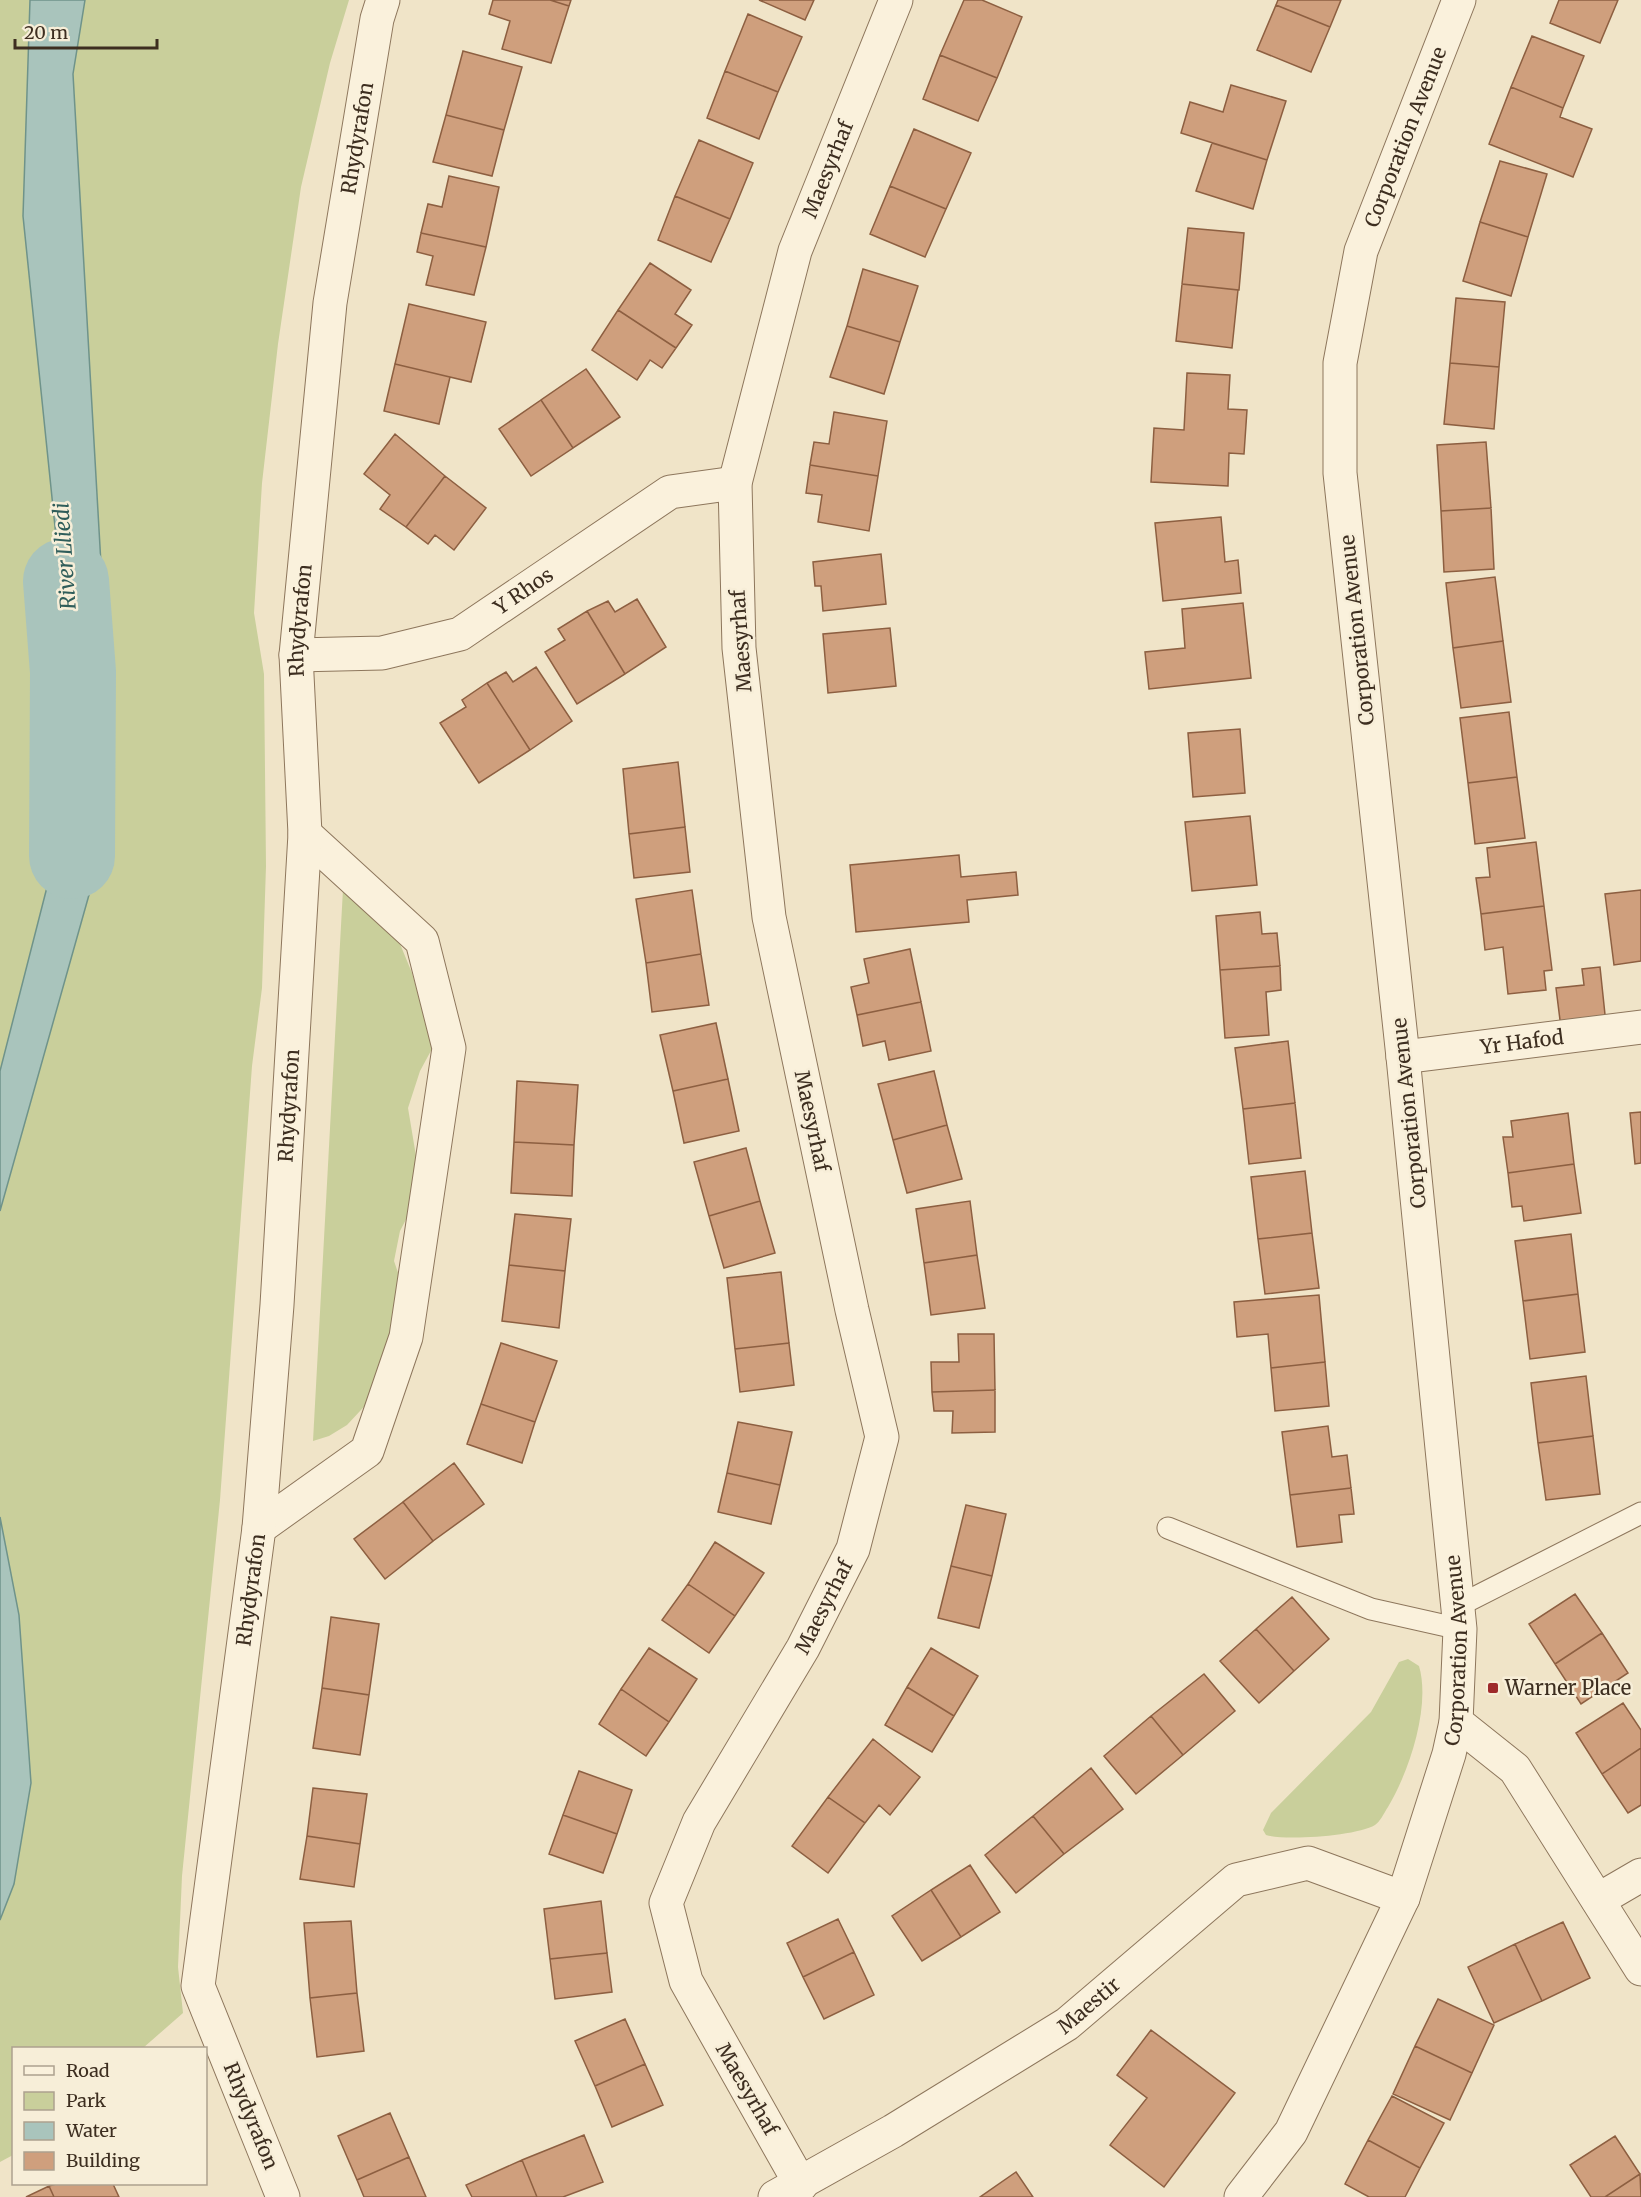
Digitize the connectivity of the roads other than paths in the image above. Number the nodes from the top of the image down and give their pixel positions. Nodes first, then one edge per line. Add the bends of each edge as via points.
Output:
1 (383, 0) edge
2 (896, 0) edge
3 (1459, 0) edge
4 (735, 483) junction
5 (296, 655) junction
6 (305, 834) junction
7 (1641, 1027) edge
8 (1403, 1057) junction
9 (1641, 1513) edge
10 (259, 1528) junction
11 (1168, 1528) dead end
12 (1459, 1618) junction
13 (1456, 1722) junction
14 (1641, 1875) edge
15 (1403, 1898) junction
16 (1598, 1900) junction
17 (1641, 1969) edge
18 (788, 2191) edge
19 (283, 2197) edge
20 (1241, 2197) edge

1 - 5 street, Rhydyrafon via 376,20 330,303
2 - 4 street, Maesyrhaf via 795,250
3 - 8 street, Corporation Avenue via 1361,251 1340,363 1340,473
4 - 5 street, Y Rhos via 670,492 460,634 382,653
4 - 18 street, Maesyrhaf via 739,648 769,917 882,1437 853,1549 803,1648 699,1822 666,1903 686,1981
5 - 6 street, Rhydyrafon
6 - 10 street, Rhydyrafon via 277,1305
6 - 10 street via 422,941 449,1048 406,1337 367,1451
7 - 8 street, Yr Hafod
8 - 12 street, Corporation Avenue
9 - 12 lane
10 - 19 street, Rhydyrafon via 198,1986
11 - 12 lane via 1371,1609
12 - 13 street, Corporation Avenue
13 - 15 street, Corporation Avenue
13 - 16 street via 1515,1769
14 - 16 street
15 - 18 street, Maestir via 1308,1863 1236,1880 1067,2024
15 - 20 street, Corporation Avenue via 1292,2132
16 - 17 street

